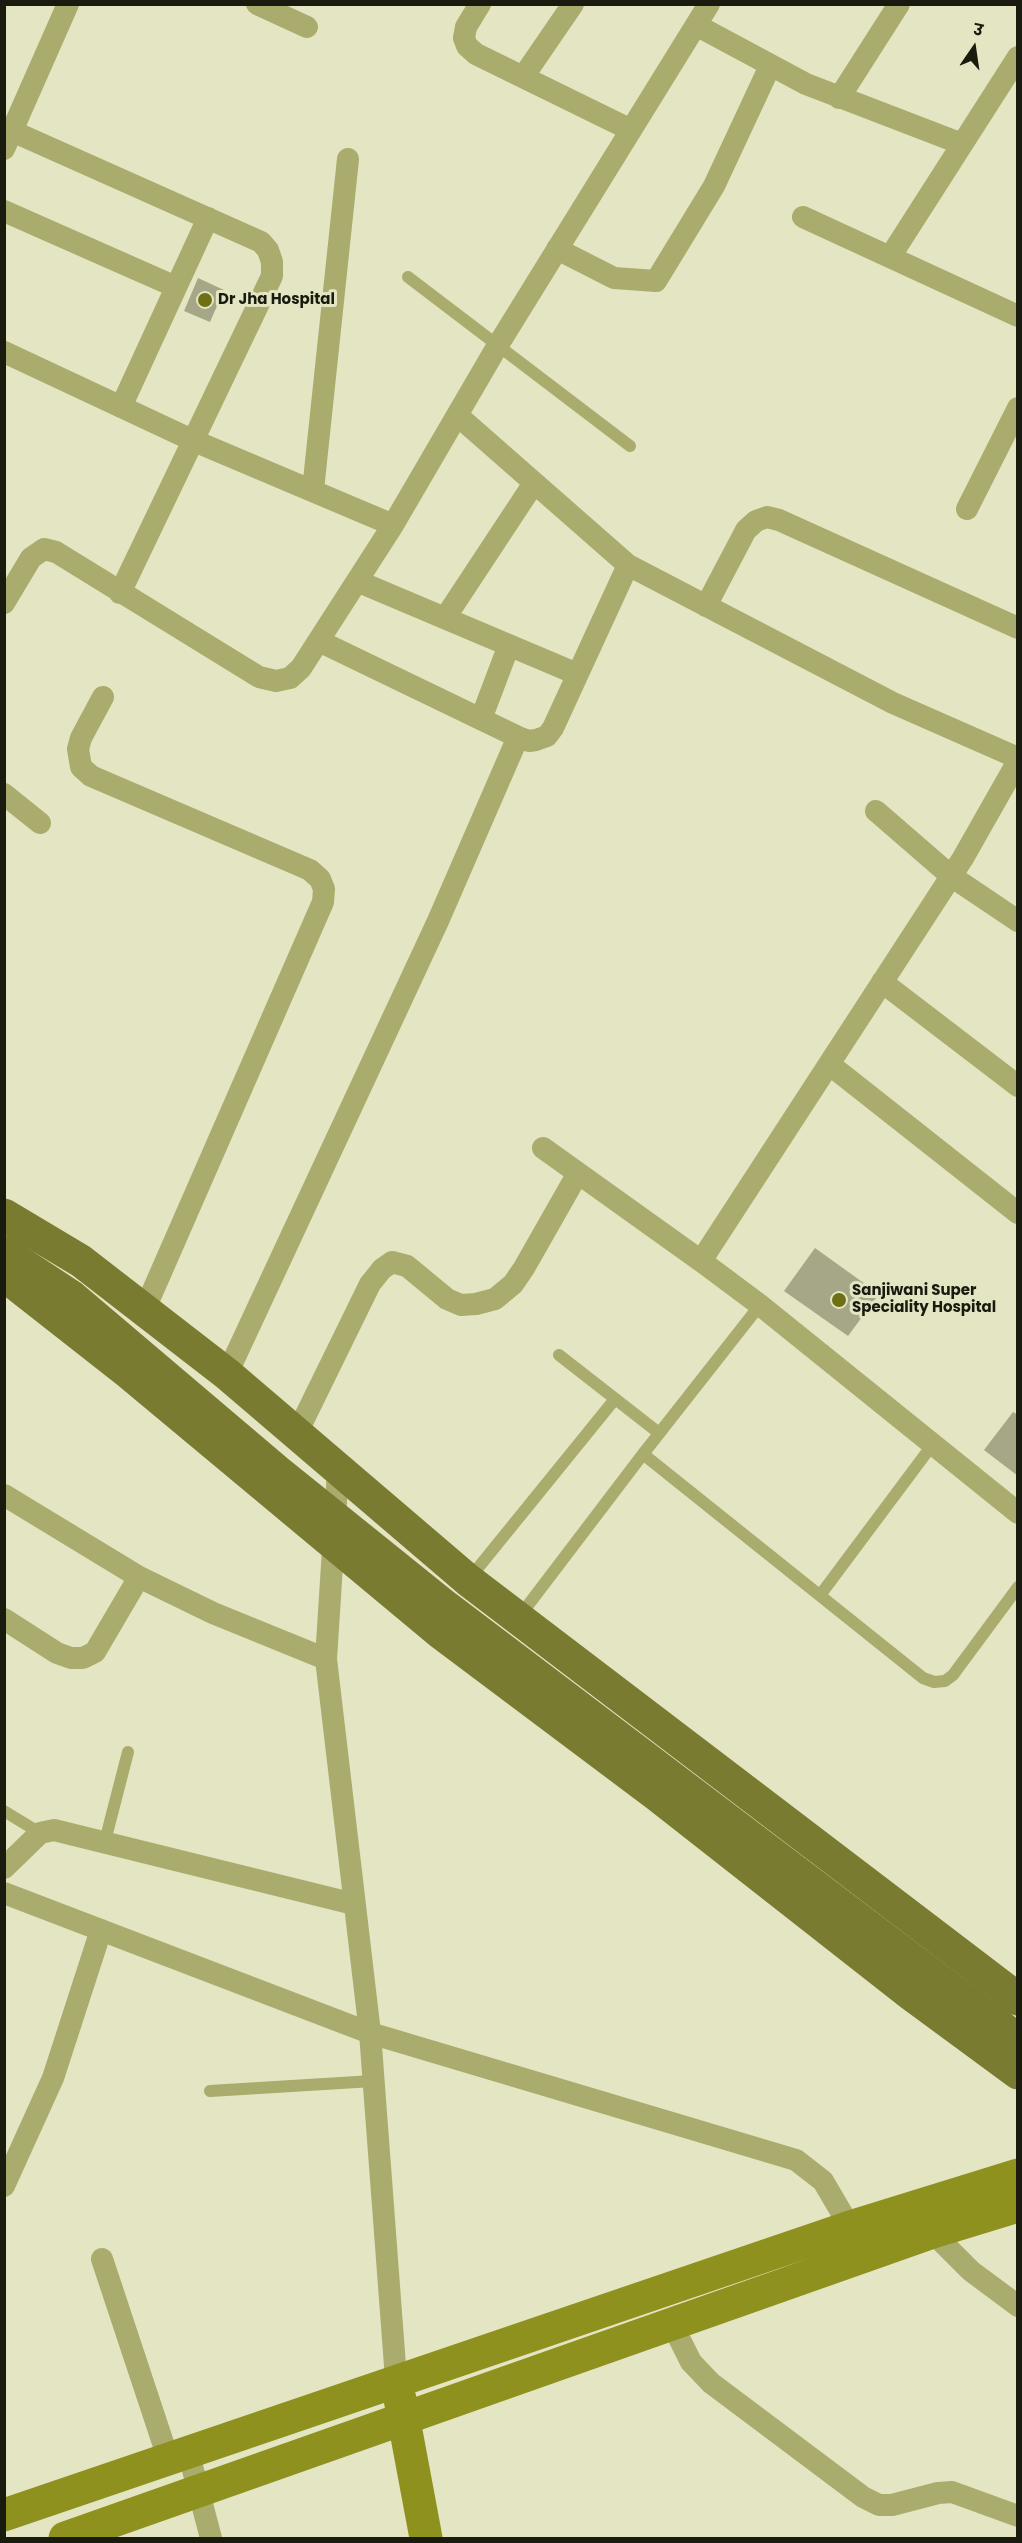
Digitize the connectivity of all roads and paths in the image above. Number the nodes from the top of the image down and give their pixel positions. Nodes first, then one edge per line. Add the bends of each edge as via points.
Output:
1 (68, 4) edge
2 (257, 4) edge
3 (480, 4) edge
4 (573, 4) edge
5 (709, 4) edge
6 (899, 4) edge
7 (696, 25) junction
8 (308, 27) dead end
9 (1017, 57) edge
10 (770, 66) junction
11 (523, 77) junction
12 (839, 98) junction
13 (631, 130) junction
14 (8, 140) edge
15 (962, 144) junction
16 (348, 159) dead end
17 (4, 211) edge
18 (803, 217) dead end
19 (208, 218) junction
20 (557, 249) junction
21 (890, 257) junction
22 (408, 277) dead end
23 (176, 287) junction
24 (1017, 316) edge
25 (498, 345) junction
26 (7, 359) edge
27 (121, 407) junction
28 (1017, 408) edge
29 (457, 415) junction
30 (192, 440) junction
31 (630, 446) dead end
32 (534, 483) junction
33 (313, 490) junction
34 (967, 509) dead end
35 (393, 525) junction
36 (628, 565) junction
37 (357, 581) junction
38 (120, 593) junction
39 (4, 603) edge
40 (706, 606) junction
41 (445, 618) junction
42 (1017, 628) edge
43 (319, 641) junction
44 (509, 645) junction
45 (578, 674) junction
46 (102, 697) dead end
47 (481, 719) junction
48 (518, 737) junction
49 (1017, 760) edge
50 (4, 794) edge
51 (876, 811) dead end
52 (40, 823) dead end
53 (951, 876) junction
54 (1017, 921) edge
55 (882, 982) junction
56 (829, 1064) junction
57 (1017, 1086) edge
58 (543, 1148) dead end
59 (578, 1173) junction
60 (1017, 1213) edge
61 (4, 1215) edge
62 (4, 1252) edge
63 (701, 1261) junction
64 (4, 1275) edge
65 (760, 1305) junction
66 (144, 1311) junction
67 (559, 1354) dead end
68 (227, 1374) junction
69 (615, 1399) junction
70 (297, 1433) junction
71 (659, 1433) junction
72 (933, 1444) junction
73 (643, 1454) junction
74 (338, 1471) junction
75 (4, 1495) edge
76 (1017, 1513) edge
77 (334, 1543) junction
78 (139, 1577) junction
79 (468, 1580) junction
80 (1017, 1587) edge
81 (821, 1594) junction
82 (519, 1617) junction
83 (4, 1619) edge
84 (326, 1659) junction
85 (631, 1703) junction
86 (128, 1752) dead end
87 (599, 1752) junction
88 (4, 1811) edge
89 (40, 1833) junction
90 (105, 1841) junction
91 (4, 1868) edge
92 (4, 1893) edge
93 (354, 1904) junction
94 (101, 1930) junction
95 (1017, 2000) edge
96 (370, 2033) junction
97 (1017, 2040) edge
98 (1017, 2073) edge
99 (374, 2081) junction
100 (210, 2091) dead end
101 (1017, 2175) edge
102 (4, 2186) edge
103 (1017, 2206) edge
104 (906, 2208) junction
105 (850, 2227) junction
106 (933, 2232) junction
107 (102, 2259) dead end
108 (1017, 2306) edge
109 (672, 2324) junction
110 (396, 2379) junction
111 (403, 2419) junction
112 (178, 2455) junction
113 (200, 2491) junction
114 (4, 2515) edge
115 (1017, 2516) edge
116 (64, 2538) edge
117 (211, 2538) edge
118 (426, 2538) edge

1 - 14 street
2 - 8 street
3 - 11 street via 466,27 467,46
4 - 11 street
5 - 7 street
6 - 12 street
7 - 10 street
7 - 13 street
9 - 15 street
10 - 12 street
10 - 20 street via 714,186 656,280 614,278
11 - 13 street
12 - 15 street
13 - 20 street
14 - 19 street
15 - 21 street
16 - 33 street
17 - 23 street
18 - 21 street
19 - 23 street
19 - 30 street via 261,242 273,262 272,276
20 - 25 street
21 - 24 street
22 - 25 lane
23 - 27 street
25 - 29 street
25 - 31 lane
26 - 27 street
27 - 30 street
28 - 34 street
29 - 32 street
29 - 35 street
30 - 33 street
30 - 38 street
32 - 36 street
32 - 41 street
33 - 35 street
35 - 37 street
36 - 40 street
36 - 45 street
37 - 41 street
37 - 43 street
38 - 39 street via 56,552 44,549 31,558
38 - 43 street via 259,677 276,681 290,678 302,668
40 - 42 street via 746,531 767,517
40 - 49 street via 893,703
41 - 44 street
43 - 47 street
44 - 45 street
44 - 47 street
45 - 48 street via 547,736 529,741
46 - 66 street via 78,749 81,767 91,776 310,870 324,889 323,902
47 - 48 street
48 - 68 street via 438,921
49 - 53 street
50 - 52 street
51 - 53 street
53 - 54 street
53 - 55 street
55 - 56 street
55 - 57 street
56 - 60 street
56 - 63 street
58 - 59 street
59 - 63 street
59 - 70 street via 524,1268 495,1299 461,1305 447,1299 407,1266 392,1262 382,1269 370,1284
61 - 66 main road via 81,1260
62 - 97 main road, bridge via 72,1297 446,1607
63 - 65 street
64 - 77 main road
65 - 71 lane
65 - 72 street
66 - 68 main road
67 - 69 lane
68 - 70 main road
69 - 71 lane
69 - 79 lane
70 - 74 main road
71 - 73 lane
72 - 76 street
72 - 81 lane
73 - 81 lane
73 - 82 lane
74 - 77 street
74 - 79 main road
75 - 78 street
77 - 84 street
77 - 87 main road via 441,1634
78 - 83 street via 95,1652 83,1658 57,1653
78 - 84 street via 213,1613
79 - 82 main road
80 - 81 lane via 945,1682 923,1678
82 - 85 main road
84 - 93 street
85 - 87 main road
85 - 95 main road
86 - 90 lane
87 - 98 main road
88 - 89 lane
89 - 90 street via 54,1830
89 - 91 street
90 - 93 street
92 - 94 street
93 - 96 street
94 - 96 street
94 - 102 street via 53,2078
96 - 99 street
96 - 105 street via 796,2160 823,2181
99 - 100 lane
99 - 110 street
101 - 104 main road
103 - 106 main road
104 - 105 main road
104 - 106 street
105 - 110 main road
106 - 108 street via 971,2271
106 - 109 main road
107 - 112 street
109 - 111 main road
109 - 115 street via 691,2362 711,2383 864,2497 879,2505 892,2505 952,2492
110 - 111 main road
110 - 112 main road
111 - 113 main road
111 - 118 main road
112 - 113 street
112 - 114 main road
113 - 116 main road
113 - 117 street

